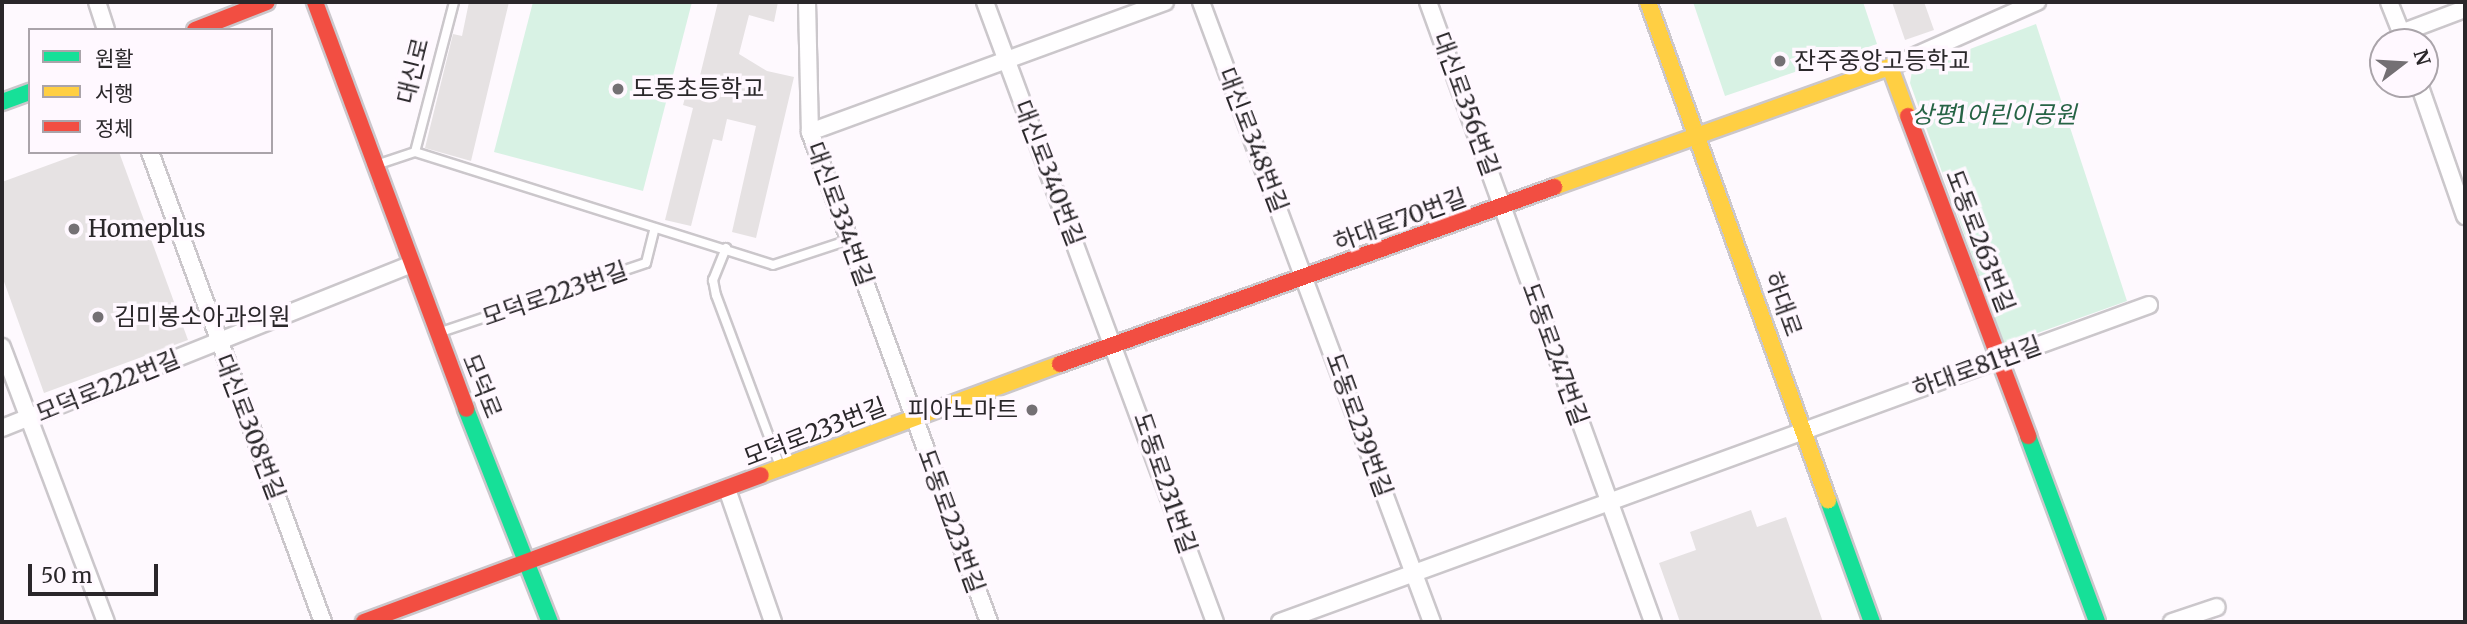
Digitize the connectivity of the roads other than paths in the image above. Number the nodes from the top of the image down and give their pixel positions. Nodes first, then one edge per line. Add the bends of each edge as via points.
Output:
1 (97, 2) edge
2 (267, 2) edge
3 (315, 2) edge
4 (454, 2) edge
5 (807, 2) edge
6 (985, 2) edge
7 (1165, 2) edge
8 (1201, 2) edge
9 (1428, 2) edge
10 (1648, 2) edge
11 (2037, 2) edge
12 (2389, 2) edge
13 (2465, 9) edge
14 (105, 28) edge
15 (200, 28) edge
16 (2399, 28) edge
17 (2423, 28) edge
18 (1006, 62) junction
19 (1890, 68) junction
20 (28, 93) edge
21 (2424, 98) edge
22 (2, 102) edge
23 (810, 132) junction
24 (1699, 138) junction
25 (415, 152) junction
26 (150, 154) edge
27 (373, 166) junction
28 (1503, 207) junction
29 (2465, 216) edge
30 (655, 228) junction
31 (849, 240) junction
32 (726, 248) junction
33 (409, 265) junction
34 (1306, 278) junction
35 (2150, 305) dead end
36 (436, 334) junction
37 (218, 342) junction
38 (1116, 343) junction
39 (2, 347) edge
40 (1999, 359) junction
41 (28, 418) junction
42 (913, 419) junction
43 (2, 428) edge
44 (1804, 429) junction
45 (781, 469) junction
46 (727, 489) junction
47 (1608, 500) junction
48 (527, 559) junction
49 (1413, 572) junction
50 (2217, 607) dead end
51 (106, 622) edge
52 (323, 622) edge
53 (364, 622) edge
54 (550, 622) edge
55 (773, 622) edge
56 (989, 622) edge
57 (1215, 622) edge
58 (1280, 622) edge
59 (1432, 622) edge
60 (1653, 622) edge
61 (1872, 622) edge
62 (2097, 622) edge
63 (2172, 622) edge

1 - 14 street
2 - 15 street
3 - 27 street, 모덕로
4 - 25 lane, 대신로
5 - 23 street, 대신로334번길
6 - 18 street, 대신로340번길
7 - 18 street
8 - 34 street, 대신로348번길
9 - 28 street, 대신로356번길
10 - 24 street, 하대로
11 - 19 street
12 - 16 street
13 - 17 street
18 - 23 street
18 - 38 street, 대신로340번길
19 - 24 street
19 - 40 street, 도동로263번길
20 - 22 street
21 - 29 street
23 - 31 street, 대신로334번길
24 - 28 street, 하대로70번길
24 - 44 street, 하대로
25 - 27 lane
25 - 30 lane
26 - 37 street, 대신로308번길
27 - 33 street, 모덕로
28 - 34 street, 하대로70번길
28 - 47 street, 도동로247번길
30 - 32 lane
30 - 36 lane, 모덕로223번길 via 646,263
31 - 32 lane via 773,265
31 - 42 street, 대신로334번길
32 - 45 lane via 713,280 716,295
33 - 36 street, 모덕로
33 - 37 street, 모덕로222번길
34 - 38 street, 하대로70번길
34 - 49 street, 도동로239번길
35 - 40 street, 하대로81번길
36 - 48 street, 모덕로
37 - 41 street, 모덕로222번길
37 - 52 street, 대신로308번길
38 - 42 street, 모덕로233번길
38 - 57 street, 도동로231번길
39 - 41 street
40 - 44 street, 하대로81번길
40 - 62 street, 도동로263번길
41 - 43 street, 모덕로222번길
41 - 51 street
42 - 45 street, 모덕로233번길
42 - 56 street, 도동로223번길
44 - 47 street
44 - 61 street, 하대로
45 - 46 street, 모덕로233번길
46 - 48 street, 모덕로233번길
46 - 55 street
47 - 49 street
47 - 60 street, 도동로247번길
48 - 53 street, 모덕로233번길
48 - 54 street, 모덕로
49 - 58 street
49 - 59 street, 도동로239번길
50 - 63 street

